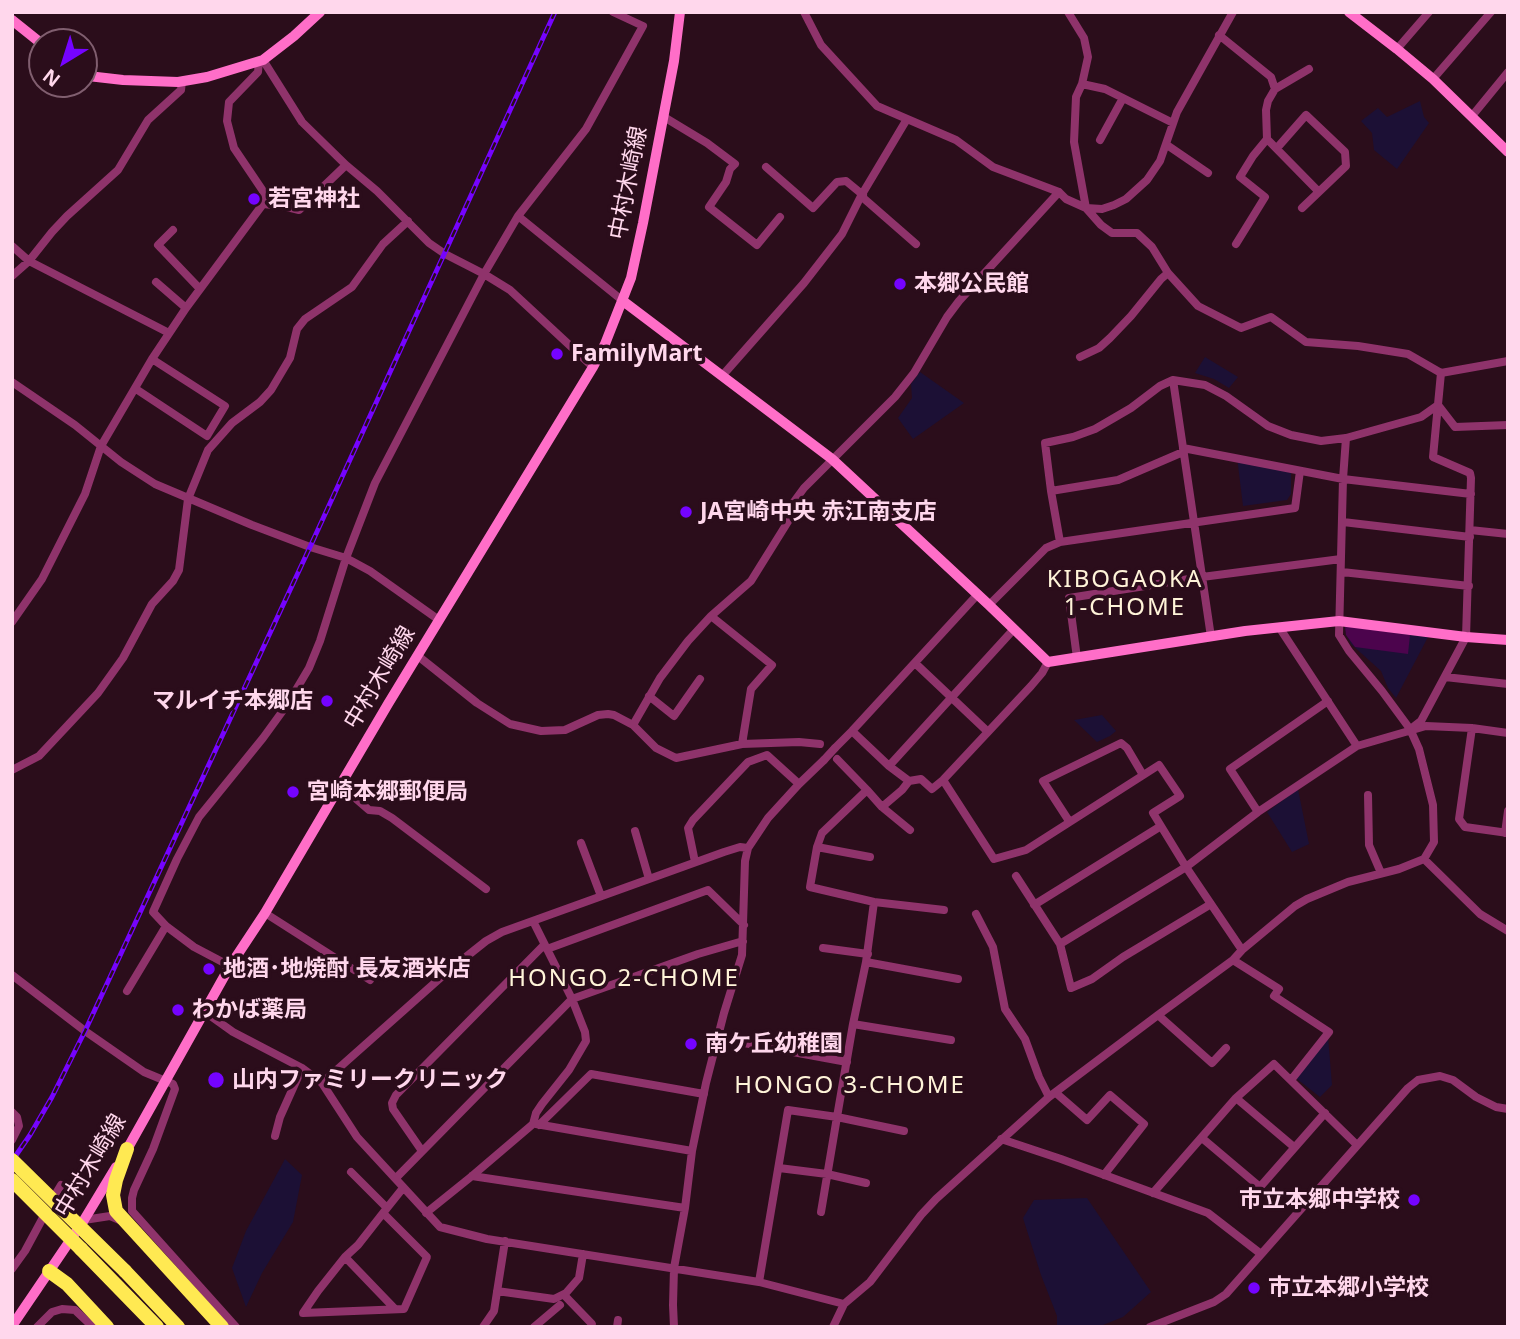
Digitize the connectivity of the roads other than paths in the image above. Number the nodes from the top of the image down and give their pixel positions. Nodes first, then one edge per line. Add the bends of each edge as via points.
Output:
1 (320, 12) edge
2 (613, 12) edge
3 (680, 12) edge
4 (804, 12) edge
5 (1068, 12) edge
6 (1233, 12) edge
7 (1349, 12) edge
8 (1429, 12) edge
9 (1491, 12) edge
10 (12, 20) edge
11 (28, 33) edge
12 (1219, 35) junction
13 (1397, 49) junction
14 (261, 61) junction
15 (1309, 69) dead end
16 (1508, 72) edge
17 (98, 77) edge
18 (1433, 79) junction
19 (182, 81) junction
20 (1082, 84) junction
21 (1275, 89) junction
22 (1123, 99) junction
23 (1472, 116) junction
24 (664, 117) junction
25 (907, 120) junction
26 (1173, 123) junction
27 (1267, 139) junction
28 (1100, 140) dead end
29 (1167, 145) junction
30 (1277, 148) junction
31 (1507, 150) edge
32 (346, 164) junction
33 (766, 166) dead end
34 (1208, 173) dead end
35 (1318, 191) junction
36 (1059, 192) junction
37 (862, 196) junction
38 (263, 204) junction
39 (1086, 208) junction
40 (1302, 208) dead end
41 (518, 216) junction
42 (780, 217) dead end
43 (408, 221) junction
44 (173, 230) dead end
45 (916, 244) dead end
46 (1236, 244) dead end
47 (12, 246) edge
48 (29, 261) junction
49 (1168, 273) junction
50 (484, 274) junction
51 (12, 276) edge
52 (156, 282) dead end
53 (200, 289) junction
54 (623, 301) junction
55 (186, 308) junction
56 (169, 333) junction
57 (1080, 357) dead end
58 (152, 359) junction
59 (1508, 361) edge
60 (593, 367) junction
61 (1441, 373) junction
62 (722, 376) junction
63 (1173, 380) junction
64 (12, 382) edge
65 (135, 389) junction
66 (1438, 405) junction
67 (1508, 425) edge
68 (1346, 438) junction
69 (211, 439) junction
70 (101, 446) junction
71 (1183, 450) junction
72 (832, 459) junction
73 (1300, 471) junction
74 (1343, 479) junction
75 (1051, 491) junction
76 (1471, 494) junction
77 (188, 499) junction
78 (1343, 522) junction
79 (1195, 524) junction
80 (1470, 533) junction
81 (1508, 534) edge
82 (1060, 542) junction
83 (346, 558) junction
84 (1341, 559) junction
85 (1342, 572) junction
86 (1202, 577) junction
87 (1469, 586) junction
88 (978, 594) junction
89 (989, 605) junction
90 (711, 616) junction
91 (439, 620) junction
92 (1339, 621) junction
93 (12, 622) edge
94 (1279, 627) junction
95 (1014, 629) junction
96 (1211, 637) junction
97 (1466, 637) junction
98 (1508, 640) edge
99 (418, 656) junction
100 (1077, 658) junction
101 (1048, 662) junction
102 (915, 663) junction
103 (1446, 677) junction
104 (700, 679) dead end
105 (1508, 684) edge
106 (649, 696) junction
107 (952, 698) junction
108 (1328, 701) junction
109 (633, 725) junction
110 (1472, 727) junction
111 (1410, 729) junction
112 (852, 731) junction
113 (988, 732) junction
114 (1508, 733) edge
115 (743, 744) junction
116 (820, 744) dead end
117 (1357, 746) junction
118 (837, 759) dead end
119 (890, 766) junction
120 (12, 770) edge
121 (1143, 775) junction
122 (909, 780) junction
123 (943, 780) junction
124 (799, 784) junction
125 (340, 785) junction
126 (867, 790) junction
127 (1368, 795) dead end
128 (882, 807) junction
129 (1508, 811) edge
130 (1258, 812) junction
131 (1069, 821) junction
132 (1161, 826) junction
133 (910, 830) dead end
134 (635, 831) dead end
135 (1506, 833) edge
136 (581, 843) dead end
137 (817, 847) junction
138 (748, 848) junction
139 (870, 857) dead end
140 (1424, 859) junction
141 (695, 862) junction
142 (1186, 866) junction
143 (1381, 873) junction
144 (1016, 876) dead end
145 (649, 879) junction
146 (486, 889) dead end
147 (601, 896) junction
148 (874, 902) junction
149 (1211, 904) junction
150 (1034, 905) junction
151 (944, 910) dead end
152 (265, 913) junction
153 (975, 914) dead end
154 (533, 921) junction
155 (744, 925) junction
156 (166, 926) junction
157 (1508, 930) edge
158 (743, 941) junction
159 (1060, 944) junction
160 (546, 947) junction
161 (823, 948) dead end
162 (1242, 950) junction
163 (867, 958) junction
164 (1233, 960) junction
165 (230, 966) junction
166 (12, 975) edge
167 (370, 979) dead end
168 (958, 979) dead end
169 (127, 991) dead end
170 (572, 999) junction
171 (205, 1012) junction
172 (1158, 1014) junction
173 (853, 1024) junction
174 (718, 1038) junction
175 (951, 1041) dead end
176 (1226, 1048) dead end
177 (847, 1062) junction
178 (302, 1068) junction
179 (1291, 1080) junction
180 (164, 1081) junction
181 (321, 1083) junction
182 (704, 1094) junction
183 (1053, 1095) junction
184 (1236, 1098) junction
185 (1508, 1108) edge
186 (12, 1111) edge
187 (1325, 1113) junction
188 (837, 1117) junction
189 (536, 1124) junction
190 (904, 1131) dead end
191 (275, 1136) dead end
192 (1202, 1138) junction
193 (1001, 1139) junction
194 (12, 1140) edge
195 (1357, 1146) junction
196 (1294, 1147) junction
197 (127, 1149) junction
198 (422, 1151) junction
199 (692, 1151) junction
200 (12, 1160) edge
201 (779, 1168) junction
202 (351, 1172) dead end
203 (827, 1174) junction
204 (1104, 1175) junction
205 (472, 1176) junction
206 (396, 1178) junction
207 (12, 1180) edge
208 (866, 1183) dead end
209 (61, 1185) dead end
210 (403, 1188) junction
211 (1153, 1194) junction
212 (685, 1208) junction
213 (385, 1211) junction
214 (821, 1212) dead end
215 (426, 1213) junction
216 (84, 1220) junction
217 (125, 1222) junction
218 (505, 1241) junction
219 (583, 1254) junction
220 (1261, 1254) junction
221 (345, 1257) junction
222 (674, 1268) junction
223 (12, 1269) edge
224 (49, 1271) junction
225 (759, 1282) junction
226 (497, 1291) junction
227 (566, 1297) dead end
228 (844, 1304) junction
229 (559, 1305) dead end
230 (395, 1309) junction
231 (12, 1325) edge
232 (37, 1327) edge
233 (93, 1327) edge
234 (107, 1327) edge
235 (157, 1327) edge
236 (178, 1327) edge
237 (222, 1327) edge
238 (236, 1327) edge
239 (483, 1327) edge
240 (534, 1327) edge
241 (592, 1327) edge
242 (674, 1327) edge
243 (833, 1327) edge
244 (1150, 1327) edge

1 - 14 street
2 - 41 street via 643,26 586,129
3 - 24 street, 中村木崎線
4 - 25 street via 821,45 877,106
5 - 20 street via 1084,38 1088,57
6 - 12 street
7 - 13 street
8 - 13 street
9 - 18 street
10 - 11 street
12 - 21 street via 1270,77
12 - 26 street
13 - 18 street
14 - 19 street
14 - 32 street via 302,122
14 - 38 street via 258,72 229,102 227,121 234,148 263,191
15 - 21 street
16 - 23 street
17 - 19 street
18 - 23 street
19 - 48 street via 181,90 148,120 118,170 67,216
20 - 22 street
20 - 39 street via 1076,97 1074,142
21 - 27 street via 1266,110
22 - 26 street
22 - 28 street
23 - 31 street
24 - 42 street via 735,164 709,207 757,245
24 - 54 street, 中村木崎線
25 - 36 street via 956,140 993,167
25 - 37 street
26 - 29 street
27 - 30 street
27 - 46 street via 1240,177 1265,197
29 - 34 street
29 - 39 street via 1147,180 1126,199 1102,209
30 - 35 street
30 - 35 street via 1306,115 1345,152 1346,166
32 - 38 street via 299,211
32 - 43 street
33 - 37 street via 813,208 837,182 846,181
35 - 40 street
36 - 39 street
36 - 72 street via 959,301 895,397
37 - 45 street
37 - 62 street via 842,234 804,283
38 - 53 street
39 - 49 street via 1112,233 1137,233
41 - 50 street
41 - 54 street
43 - 50 street via 429,243
43 - 69 street via 383,244 352,287 305,319 297,329 290,359 271,390
44 - 53 street via 158,245
47 - 48 street
48 - 51 street
48 - 56 street
49 - 57 street via 1110,338
49 - 61 street via 1198,306 1241,328 1271,317 1306,342 1408,354
50 - 60 street via 510,290
50 - 83 street via 375,483
52 - 55 street
53 - 55 street
54 - 60 street, 中村木崎線
54 - 62 street
55 - 56 street
56 - 58 street
58 - 65 street
58 - 69 street via 225,406
59 - 61 street
60 - 91 street, 中村木崎線
61 - 66 street
62 - 72 street
63 - 68 street via 1205,385 1268,426 1291,435 1321,441
63 - 71 street
63 - 75 street via 1094,429 1045,443
64 - 70 street
65 - 69 street
65 - 70 street
66 - 67 street via 1455,427
66 - 68 street via 1421,417
66 - 76 street via 1433,457 1470,473
68 - 74 street
69 - 77 street
70 - 77 street via 155,484
70 - 93 street via 85,494 42,579
71 - 73 street
71 - 75 street via 1118,480
71 - 79 street
72 - 88 street
72 - 90 street via 793,503 789,520 751,580
73 - 74 street
73 - 79 street via 1296,508
74 - 76 street
74 - 78 street
75 - 82 street
76 - 80 street
77 - 83 street
77 - 120 street via 179,570 173,581 152,604 98,693 38,756
78 - 80 street
78 - 84 street
79 - 82 street
79 - 86 street
80 - 81 street
80 - 87 street
82 - 89 street via 1046,548
83 - 91 street
83 - 156 street via 309,668 263,738 199,817 177,859 153,912
84 - 85 street
84 - 86 street
85 - 87 street
85 - 92 street
86 - 96 street
86 - 100 street via 1069,598
87 - 97 street
88 - 89 street
88 - 102 street
89 - 95 street
90 - 106 street
90 - 115 street via 772,665 751,689
91 - 99 street, 中村木崎線
92 - 94 street
92 - 97 street
92 - 111 street via 1339,635 1349,651
94 - 96 street
94 - 108 street
95 - 101 street
95 - 107 street
96 - 100 street
97 - 98 street
97 - 103 street
99 - 109 street via 510,724 541,731 565,730 608,714
99 - 125 street, 中村木崎線
100 - 101 street
101 - 113 street
102 - 107 street
102 - 112 street
103 - 105 street
103 - 111 street via 1421,721
104 - 106 street via 674,716
106 - 109 street
107 - 113 street
107 - 119 street
108 - 117 street
108 - 130 street via 1230,769
109 - 115 street via 656,748 676,758
110 - 111 street
110 - 114 street
110 - 135 street via 1459,818 1465,827
111 - 117 street
111 - 140 street via 1433,805 1434,842
112 - 119 street
112 - 124 street, bridge
113 - 123 street
115 - 116 street
117 - 130 street
118 - 126 street
119 - 122 street
121 - 131 street
121 - 131 street via 1121,743 1043,781
121 - 132 street via 1159,765 1180,796 1153,813
122 - 123 street via 921,779 932,789
122 - 128 street
123 - 131 street via 993,859 1026,850
124 - 138 street
124 - 141 street via 767,755 748,762 688,828
125 - 146 street via 369,810 392,818
125 - 152 street, 中村木崎線
126 - 128 street
126 - 137 street via 822,833
127 - 143 street via 1369,845
128 - 133 street
129 - 135 street
130 - 142 street
132 - 142 street
132 - 150 street
134 - 145 street
136 - 147 street
137 - 139 street
137 - 148 street via 810,887
138 - 141 street via 740,846
138 - 155 street
140 - 143 street
140 - 157 street via 1480,914
141 - 145 street
142 - 149 street
142 - 159 street
143 - 162 street via 1307,899
144 - 150 street
145 - 147 street
147 - 154 street
148 - 151 street
148 - 163 street
149 - 159 street via 1071,988
149 - 162 street
150 - 159 street
152 - 165 street, 中村木崎線
152 - 167 street
153 - 183 street via 993,947 1005,1009
154 - 160 street
154 - 181 street via 502,932 474,950
155 - 158 street
155 - 160 street via 708,890
156 - 165 street
156 - 169 street
158 - 170 street
158 - 174 street
160 - 170 street
160 - 198 street via 396,1095 393,1109
161 - 163 street
162 - 164 street
163 - 168 street
163 - 173 street
164 - 172 street
164 - 179 street via 1279,989 1274,996 1329,1032
165 - 171 street, 中村木崎線
166 - 180 street via 85,1031
170 - 189 street via 586,1041 536,1113
170 - 198 street
171 - 178 street
171 - 180 street, 中村木崎線
172 - 176 street via 1212,1063
172 - 183 street
173 - 175 street
173 - 177 street
174 - 177 street
174 - 182 street
177 - 188 street
178 - 181 street
178 - 191 street
179 - 184 street via 1274,1064
179 - 187 street
180 - 197 street, 中村木崎線
180 - 238 street via 176,1089 134,1189 132,1212
181 - 206 street via 357,1137
182 - 189 street via 591,1074
182 - 199 street
183 - 193 street
183 - 204 street via 1087,1120 1110,1095 1144,1124
184 - 192 street
184 - 196 street
185 - 195 street via 1476,1097 1453,1080 1429,1077 1408,1088
186 - 194 street via 19,1126
187 - 195 street
187 - 196 street
188 - 190 street
188 - 201 street via 788,1110
188 - 203 street
189 - 199 street
189 - 205 street
192 - 196 street via 1260,1187
192 - 211 street
193 - 204 street
193 - 228 street via 936,1199 870,1282
195 - 220 street
197 - 216 street, 中村木崎線
197 - 217 highway via 113,1195 116,1211
198 - 206 street
199 - 212 street
200 - 236 highway, bridge
201 - 203 street
201 - 225 street
202 - 213 street
203 - 208 street
203 - 214 street
204 - 211 street
205 - 212 street
205 - 215 street
206 - 210 street
207 - 235 highway, bridge
209 - 223 street
210 - 213 street
210 - 215 street
211 - 220 street via 1208,1213
212 - 222 street
213 - 221 street
213 - 230 street via 427,1257 404,1309
215 - 218 street via 440,1227
216 - 217 street via 110,1216
216 - 224 street, 中村木崎線
217 - 237 highway
218 - 219 street
218 - 226 street
219 - 222 street
219 - 226 street via 579,1278 554,1299
220 - 244 street via 1214,1302
221 - 230 street
221 - 230 street via 303,1313
222 - 225 street
222 - 242 street
224 - 231 street, 中村木崎線
224 - 234 highway
225 - 228 street
226 - 239 street via 494,1311
227 - 241 street
228 - 243 street
229 - 240 street
232 - 233 street via 62,1309 75,1310

